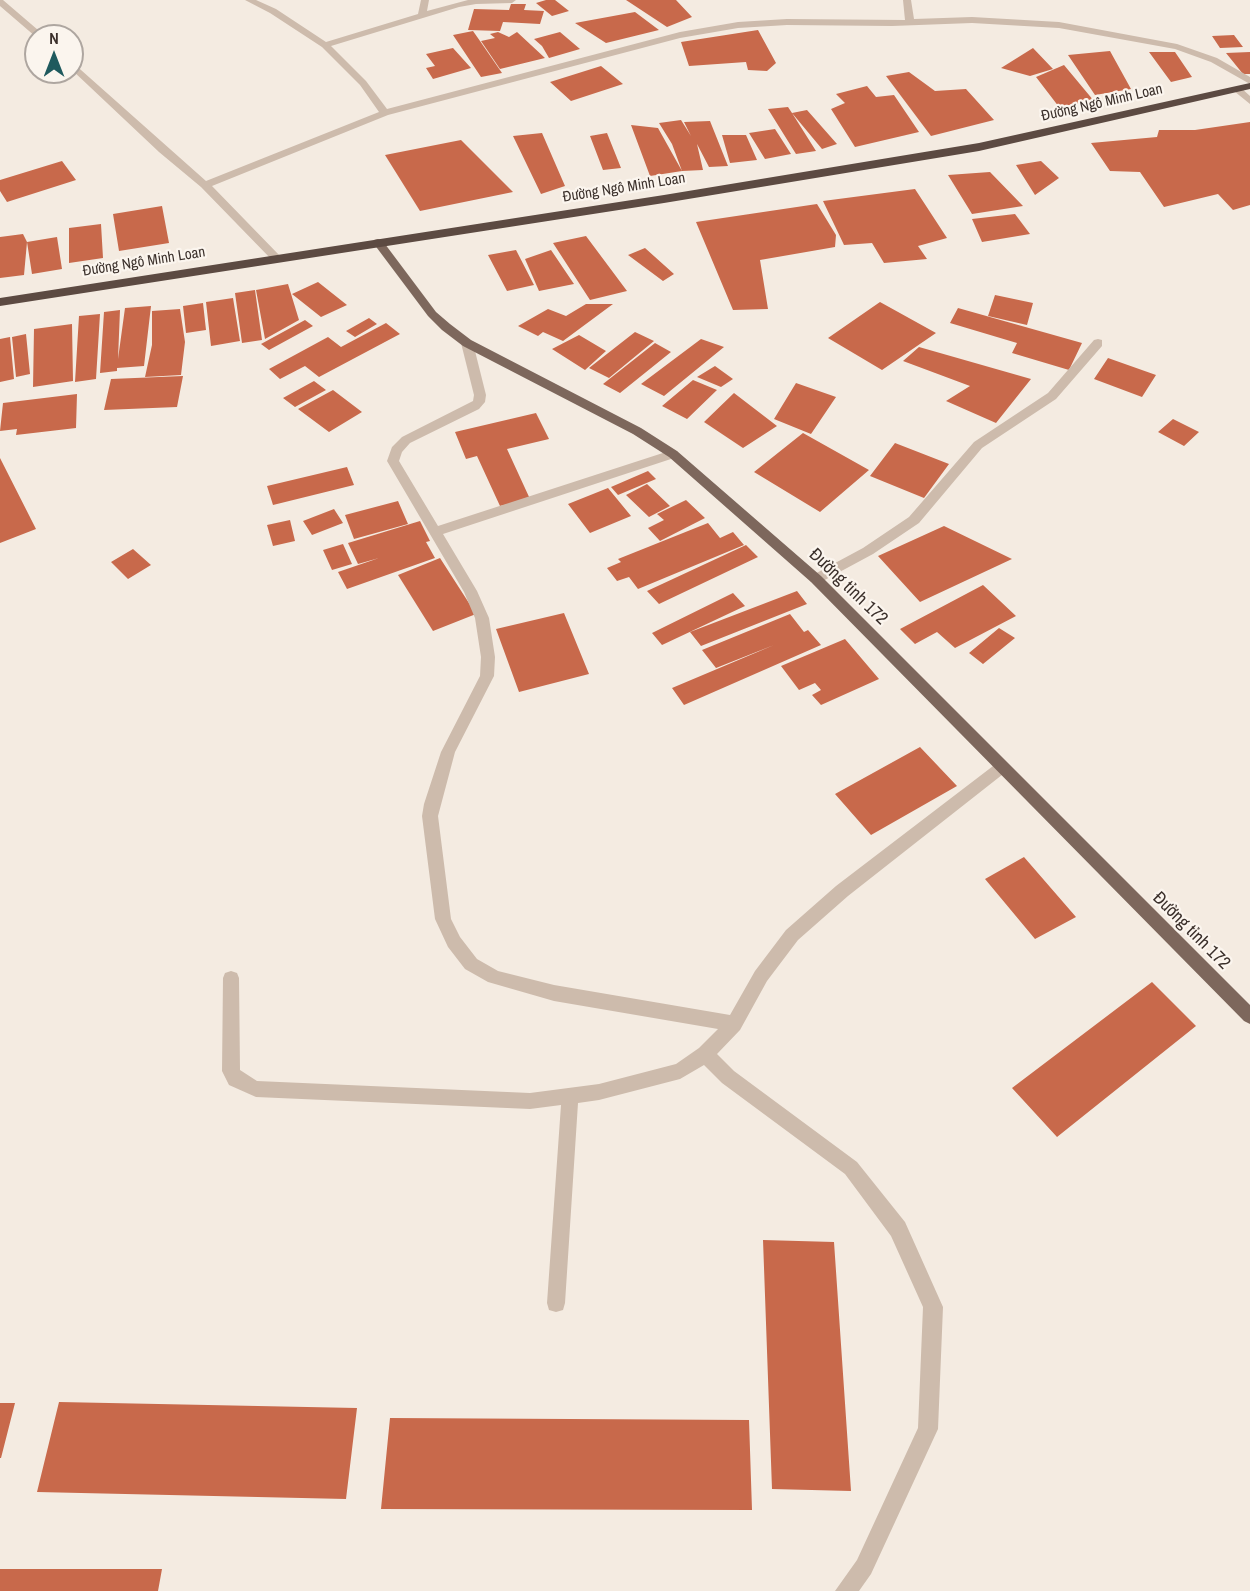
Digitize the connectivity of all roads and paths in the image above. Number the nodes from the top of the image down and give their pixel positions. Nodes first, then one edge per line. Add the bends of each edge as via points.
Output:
1 (249, 0) edge
2 (425, 0) edge
3 (512, 0) edge
4 (907, 0) edge
5 (0, 2) edge
6 (422, 15) junction
7 (910, 21) junction
8 (26, 24) edge
9 (325, 45) junction
10 (84, 76) edge
11 (1250, 81) edge
12 (1244, 87) edge
13 (1250, 101) edge
14 (386, 113) junction
15 (205, 185) junction
16 (378, 242) junction
17 (276, 258) junction
18 (0, 302) edge
19 (1098, 343) dead end
20 (467, 344) junction
21 (673, 454) junction
22 (436, 531) junction
23 (816, 579) junction
24 (1002, 767) junction
25 (231, 978) dead end
26 (1250, 1016) edge
27 (734, 1024) junction
28 (705, 1054) junction
29 (570, 1096) junction
30 (556, 1303) dead end
31 (846, 1591) edge

1 - 9 street
2 - 6 street
3 - 6 street via 476,1
4 - 7 street
5 - 8 street
6 - 9 street
7 - 11 street via 998,20 1123,36 1177,47
7 - 14 street via 787,21 704,30
9 - 14 street
10 - 15 street
12 - 13 street
12 - 16 highway, Đường Ngô Minh Loan via 979,147
14 - 15 street
15 - 17 street
16 - 17 highway, Đường Ngô Minh Loan
16 - 20 main road, Đường tỉnh 172 via 432,314
17 - 18 highway, Đường Ngô Minh Loan
19 - 23 street via 1052,396 978,445 914,520
20 - 21 main road, Đường tỉnh 172 via 637,431
20 - 22 street via 479,402 406,441 396,450 393,461
21 - 22 street
21 - 23 main road, Đường tỉnh 172
22 - 27 street via 482,618 488,657 487,676 448,752 430,816 443,919 453,942 471,964 494,977 554,993
23 - 24 main road, Đường tỉnh 172
24 - 26 main road, Đường tỉnh 172
24 - 27 street via 842,891 792,935 761,976
25 - 29 street via 230,1062 235,1079 244,1085 256,1089 530,1101
27 - 28 street
28 - 29 street via 680,1071
28 - 31 street via 728,1077 851,1168 898,1229 933,1307 928,1429 864,1567
29 - 30 street

